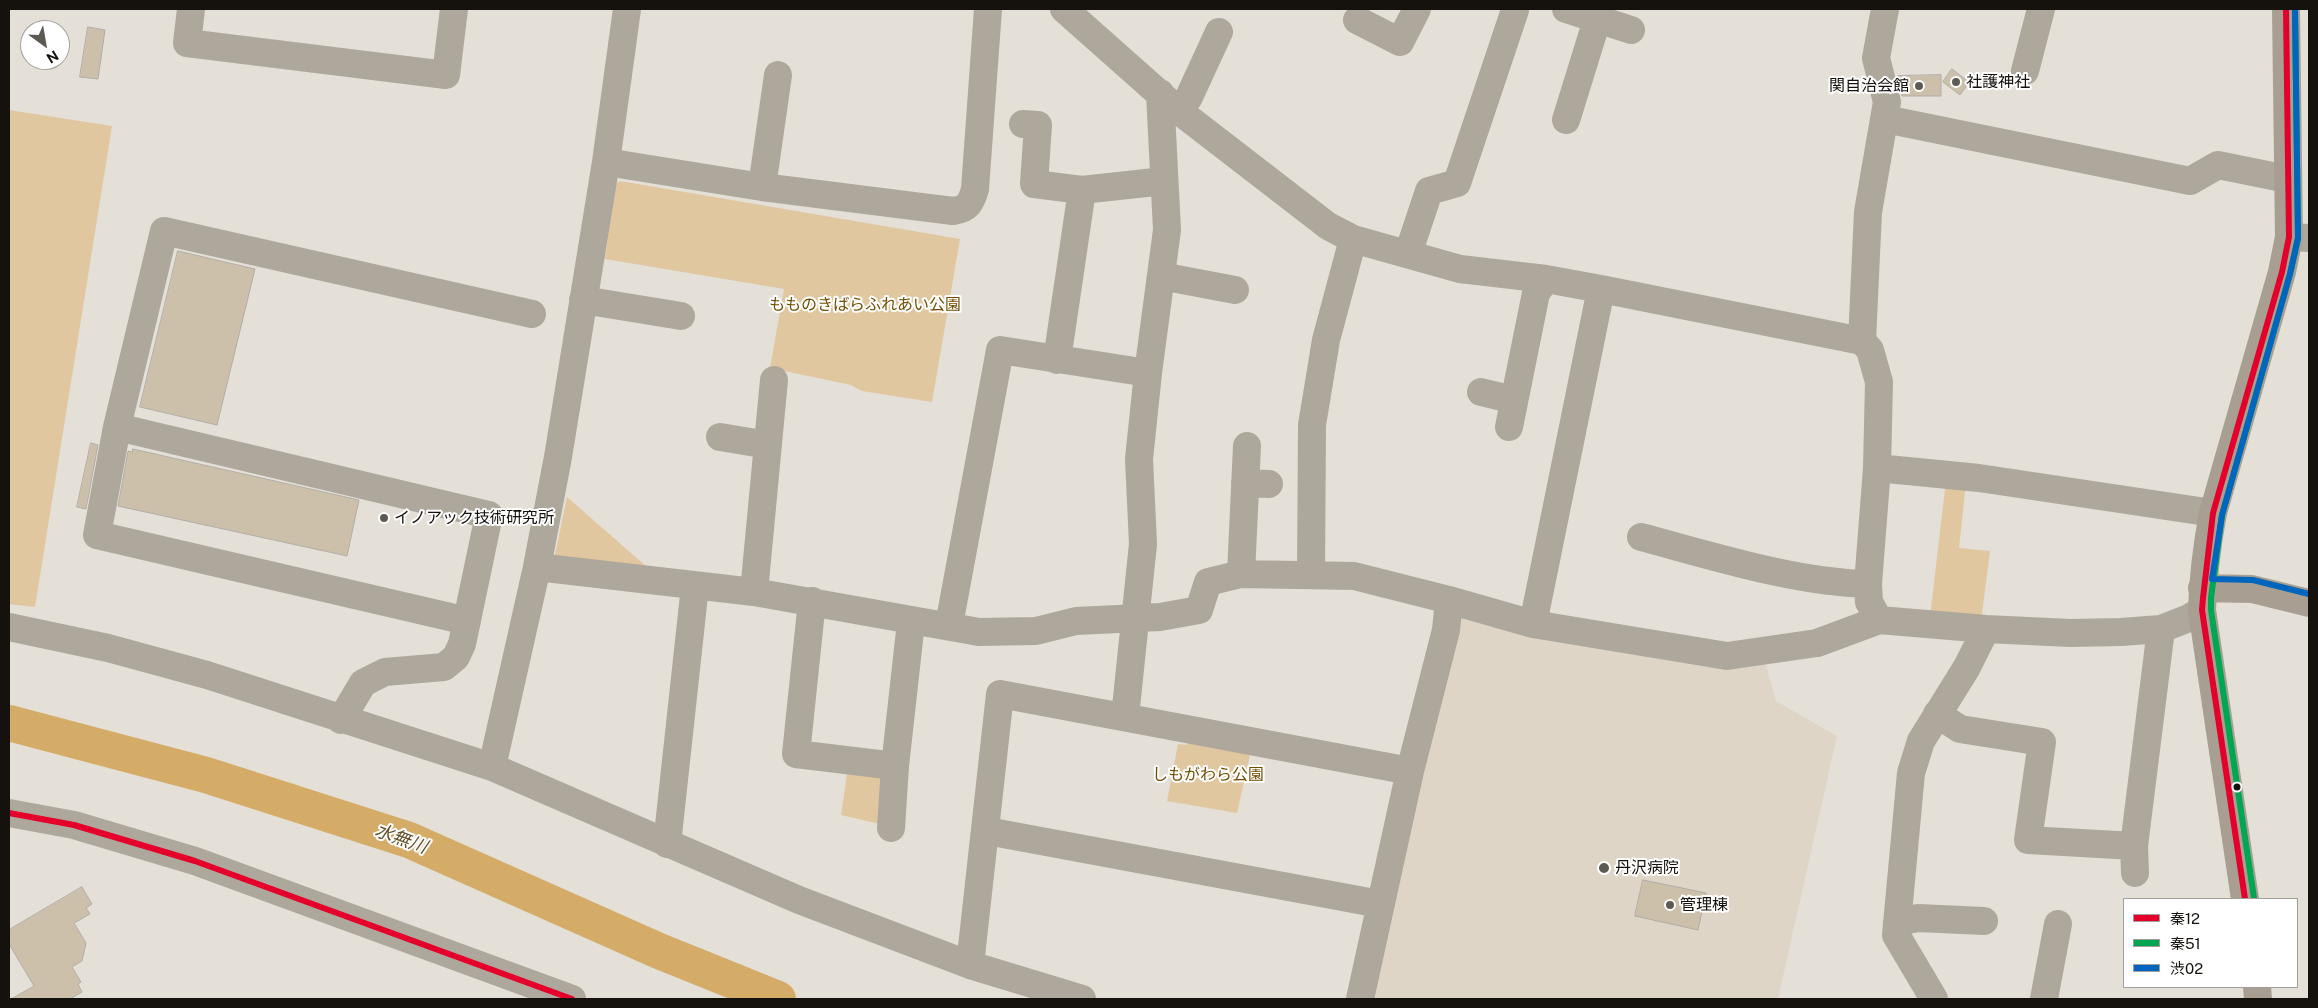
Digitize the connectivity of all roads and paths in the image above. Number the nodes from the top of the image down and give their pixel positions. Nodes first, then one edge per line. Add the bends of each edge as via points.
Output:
1 (191, 9) edge
2 (454, 9) edge
3 (627, 9) edge
4 (988, 9) edge
5 (1417, 9) edge
6 (1517, 9) edge
7 (1566, 9) edge
8 (1885, 9) edge
9 (2041, 9) edge
10 (2286, 9) edge
11 (1075, 13) edge
12 (1357, 20) dead end
13 (1597, 20) junction
14 (1631, 30) dead end
15 (1219, 32) dead end
16 (2024, 71) dead end
17 (778, 76) dead end
18 (1170, 102) junction
19 (1884, 119) junction
20 (1566, 120) dead end
21 (1022, 124) dead end
22 (606, 162) junction
23 (2287, 179) junction
24 (1164, 180) junction
25 (762, 186) junction
26 (1082, 190) junction
27 (2299, 237) edge
28 (1353, 239) junction
29 (1408, 254) junction
30 (1161, 276) junction
31 (1546, 279) junction
32 (1601, 289) junction
33 (1235, 290) dead end
34 (583, 300) junction
35 (532, 314) dead end
36 (681, 316) dead end
37 (1862, 341) junction
38 (1057, 360) junction
39 (1148, 373) junction
40 (774, 380) dead end
41 (1480, 392) dead end
42 (1514, 400) junction
43 (117, 427) junction
44 (1508, 427) dead end
45 (720, 436) dead end
46 (768, 445) junction
47 (1247, 446) dead end
48 (1877, 468) junction
49 (2213, 512) junction
50 (1640, 537) dead end
51 (537, 566) junction
52 (1241, 574) junction
53 (1311, 575) junction
54 (1868, 584) junction
55 (695, 586) junction
56 (754, 592) junction
57 (2202, 599) junction
58 (1449, 600) junction
59 (812, 601) junction
60 (2309, 603) edge
61 (1135, 617) junction
62 (1879, 620) junction
63 (467, 621) junction
64 (912, 622) junction
65 (1532, 624) junction
66 (949, 625) junction
67 (9, 627) edge
68 (1986, 629) junction
69 (2161, 629) junction
70 (1936, 714) junction
71 (1125, 717) junction
72 (341, 720) junction
73 (895, 766) junction
74 (492, 767) junction
75 (1410, 771) junction
76 (9, 813) edge
77 (891, 828) dead end
78 (986, 831) junction
79 (667, 844) junction
80 (2134, 846) junction
81 (2135, 873) dead end
82 (2245, 898) edge
83 (1380, 904) junction
84 (1984, 921) dead end
85 (1897, 922) junction
86 (2058, 924) dead end
87 (970, 965) junction
88 (572, 999) edge
89 (1082, 999) edge
90 (1360, 999) edge
91 (1934, 999) edge
92 (2044, 999) edge

1 - 2 street via 187,43 446,75
3 - 22 street
4 - 25 street via 975,189 972,202 964,209 953,211
5 - 12 street via 1400,42
6 - 29 street via 1457,183 1429,192
7 - 13 street
8 - 19 street via 1876,58 1888,102
9 - 16 street
10 - 23 main road
11 - 18 street
13 - 14 street
13 - 20 street
15 - 18 street via 1188,97
17 - 25 street
18 - 24 street
18 - 28 street via 1328,226
19 - 23 street via 2190,181 2218,165
19 - 37 street via 1868,212
21 - 26 street via 1038,125 1034,184
22 - 25 street
22 - 34 street
23 - 27 main road
24 - 26 street
24 - 30 street via 1167,230
26 - 38 street
27 - 49 main road via 2282,272
28 - 29 street
28 - 53 street via 1326,340 1312,425
29 - 31 street via 1460,269
30 - 33 street
30 - 39 street
31 - 32 street
31 - 42 street via 1536,292
32 - 37 street
32 - 65 street
34 - 36 street
34 - 51 street
35 - 43 street via 164,231
37 - 48 street via 1870,350 1879,382
38 - 39 street
38 - 66 street via 1000,350
39 - 61 street via 1139,460 1143,544
40 - 46 street via 781,415
41 - 42 street
42 - 44 street
43 - 63 street via 97,534
43 - 63 street via 490,514
45 - 46 street
46 - 56 street
47 - 52 street via 1257,483
48 - 49 street via 1979,478
48 - 54 street
49 - 57 main road
50 - 54 street via 1753,566 1843,584
51 - 55 street
51 - 74 street
52 - 53 street
52 - 61 street via 1208,582 1199,610 1160,617
53 - 58 street via 1354,576
54 - 62 street via 1869,602
55 - 56 street
55 - 79 street
56 - 59 street
57 - 60 main road via 2252,589
57 - 69 street via 2189,618
57 - 82 main road
58 - 65 street
58 - 75 street via 1446,630
59 - 64 street
59 - 73 street via 796,754
61 - 66 street via 1076,621 1036,631 979,632
61 - 71 street
62 - 65 street via 1817,644 1727,656
62 - 68 street
63 - 72 street via 456,657 444,667 385,672 363,683
64 - 66 street
64 - 73 street
67 - 72 street via 108,648 207,675
68 - 69 street via 2070,633
68 - 70 street via 1967,667
69 - 80 street
70 - 80 street via 1960,729 2042,742 2028,840
70 - 85 street via 1921,741 1911,773
71 - 75 street
71 - 78 street via 1000,694
72 - 74 street
73 - 77 street
74 - 79 street
75 - 83 street
76 - 88 street via 74,826 195,861
78 - 83 street
78 - 87 street
79 - 87 street via 799,900
80 - 81 street
83 - 90 street
84 - 85 street via 1918,918
85 - 91 street via 1896,935
86 - 92 street via 2059,967
87 - 89 street

